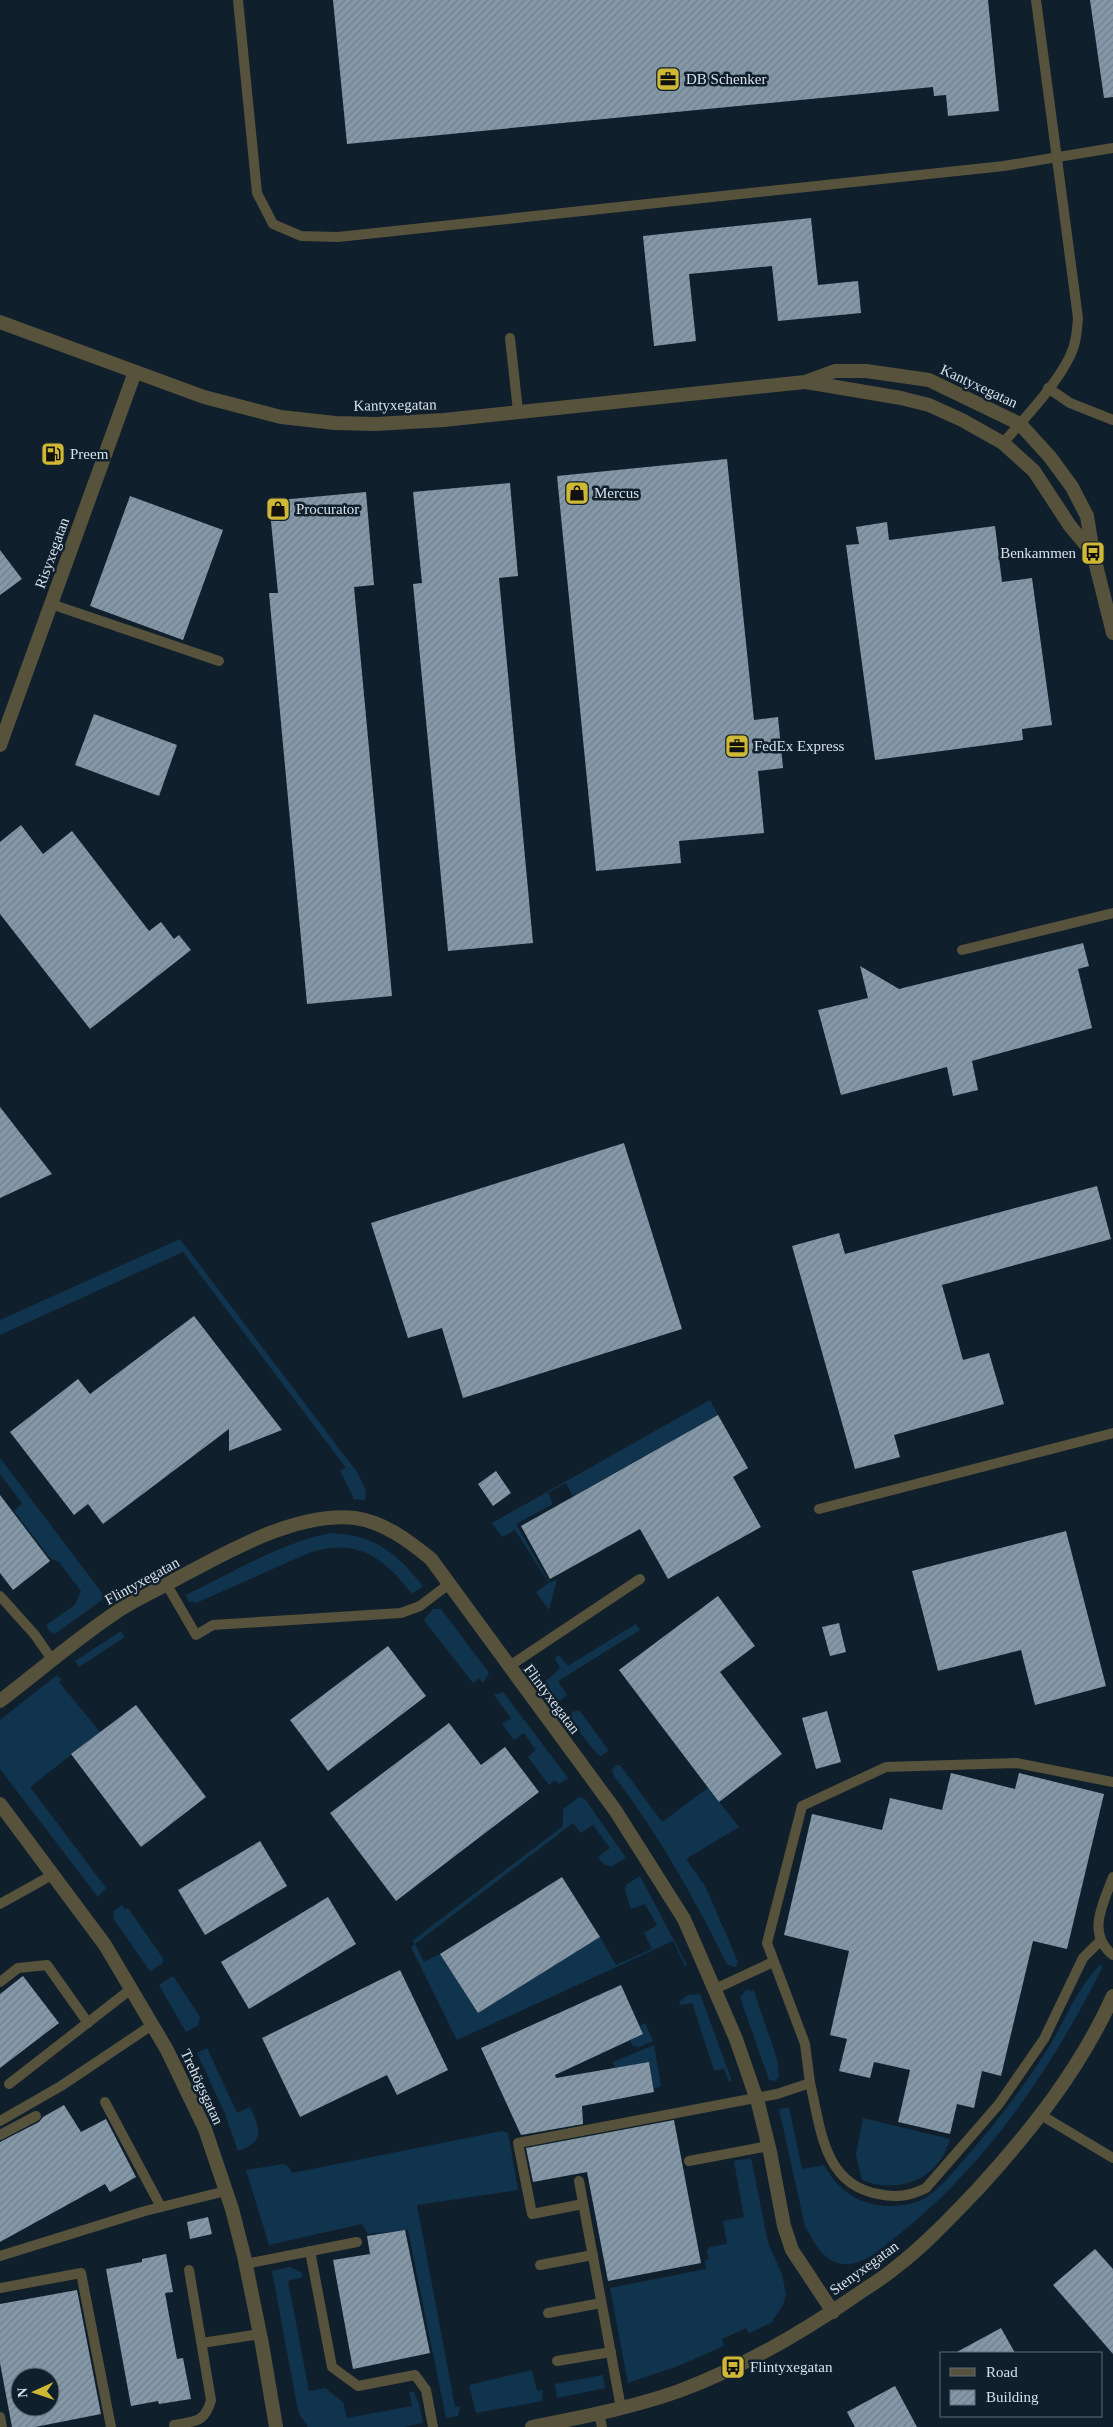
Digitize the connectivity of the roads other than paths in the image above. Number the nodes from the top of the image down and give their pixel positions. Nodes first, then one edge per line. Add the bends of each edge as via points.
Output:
1 (238, 0) edge
2 (1036, 0) edge
3 (1113, 148) edge
4 (1057, 156) junction
5 (0, 322) edge
6 (510, 338) dead end
7 (135, 372) junction
8 (805, 382) junction
9 (1048, 388) junction
10 (518, 411) junction
11 (1113, 420) edge
12 (1020, 424) junction
13 (1003, 443) junction
14 (1093, 553) junction
15 (51, 604) junction
16 (1113, 634) edge
17 (219, 661) dead end
18 (0, 745) edge
19 (1113, 913) edge
20 (962, 950) dead end
21 (1113, 1433) edge
22 (819, 1509) dead end
23 (640, 1579) dead end
24 (449, 1584) junction
25 (167, 1585) junction
26 (0, 1596) edge
27 (53, 1661) junction
28 (508, 1667) junction
29 (0, 1701) edge
30 (1113, 1782) edge
31 (0, 1804) edge
32 (52, 1875) junction
33 (1113, 1877) edge
34 (0, 1904) edge
35 (1100, 1941) junction
36 (1113, 1955) edge
37 (773, 1962) junction
38 (0, 1982) edge
39 (131, 1989) junction
40 (715, 1989) junction
41 (1113, 1996) edge
42 (88, 2023) junction
43 (152, 2025) junction
44 (810, 2083) junction
45 (9, 2084) dead end
46 (755, 2097) junction
47 (105, 2102) dead end
48 (1041, 2115) junction
49 (36, 2116) dead end
50 (0, 2121) edge
51 (0, 2135) edge
52 (769, 2146) junction
53 (1113, 2158) edge
54 (689, 2161) dead end
55 (579, 2181) dead end
56 (226, 2190) junction
57 (583, 2204) junction
58 (161, 2207) junction
59 (357, 2242) dead end
60 (310, 2251) junction
61 (592, 2255) junction
62 (0, 2256) edge
63 (245, 2264) junction
64 (540, 2265) dead end
65 (189, 2270) dead end
66 (0, 2288) edge
67 (602, 2303) junction
68 (832, 2312) junction
69 (548, 2313) dead end
70 (260, 2334) junction
71 (202, 2343) junction
72 (610, 2352) junction
73 (557, 2361) dead end
74 (621, 2408) junction
75 (0, 2417) edge
76 (601, 2421) edge
77 (174, 2425) dead end
78 (2, 2427) edge
79 (111, 2427) edge
80 (276, 2427) edge
81 (433, 2427) edge
82 (532, 2427) edge

1 - 4 lane via 257,193 273,224 302,236 338,238 1004,166
2 - 4 lane
3 - 4 lane
4 - 9 lane via 1078,318 1070,356
5 - 7 street, Kantyxegatan
6 - 10 lane
7 - 10 street, Kantyxegatan via 227,404 281,417 335,423 393,424
7 - 15 street, Risyxegatan
8 - 10 street, Kantyxegatan
8 - 12 street, Kantyxegatan via 835,372 866,371 929,380
8 - 13 street, Kantyxegatan via 929,405
9 - 11 lane via 1070,402
9 - 12 lane
12 - 13 lane
12 - 14 street via 1072,487 1087,516
13 - 14 street via 1034,471 1070,526
14 - 16 street
15 - 17 lane
15 - 18 street, Risyxegatan
19 - 20 lane
21 - 22 lane
23 - 28 lane
24 - 25 street, Flintyxegatan via 431,1559 408,1540 357,1518 331,1517 282,1528
24 - 25 lane via 420,1606 401,1613 214,1625 196,1635
24 - 28 street, Flintyxegatan
25 - 27 street, Flintyxegatan via 116,1612
26 - 27 lane
27 - 29 street, Flintyxegatan
28 - 40 street, Flintyxegatan via 615,1810 653,1867 684,1919
30 - 37 lane via 1016,1763 886,1767 802,1806 767,1943
31 - 32 street, Trehögsgatan
32 - 34 lane
32 - 39 street, Trehögsgatan via 105,1945
33 - 35 lane via 1098,1924
35 - 36 lane
35 - 44 lane via 1083,1958 1044,2039 998,2104 926,2188 914,2194 900,2197 872,2193 842,2178 829,2160
37 - 40 lane
37 - 44 lane via 805,2044
38 - 42 lane via 18,1968 47,1965
39 - 42 lane
39 - 43 street, Trehögsgatan
40 - 46 street, Flintyxegatan
41 - 48 street, Stenyxegatan via 1098,2030 1063,2087
42 - 45 lane
43 - 50 lane via 61,2086
43 - 56 street, Trehögsgatan via 205,2129
44 - 46 lane via 777,2094
46 - 52 street, Flintyxegatan
46 - 57 lane via 518,2143 532,2214
47 - 58 lane
48 - 53 lane
48 - 68 street, Stenyxegatan via 950,2219 895,2269
49 - 51 lane
52 - 54 lane
52 - 68 street, Flintyxegatan via 784,2226 792,2250
55 - 57 lane
56 - 58 lane
56 - 63 street, Trehögsgatan
57 - 61 lane
58 - 62 lane
59 - 60 lane
60 - 63 lane
60 - 81 lane via 332,2368 358,2386 415,2375 426,2390
61 - 64 lane
61 - 67 lane
63 - 70 street, Trehögsgatan
65 - 71 lane
66 - 79 lane via 81,2273
67 - 69 lane
67 - 72 lane
68 - 74 street, Stenyxegatan via 783,2343 733,2367 679,2391
70 - 71 lane
70 - 80 street, Trehögsgatan
71 - 77 lane via 210,2393 209,2408 200,2419
72 - 73 lane
72 - 74 lane
74 - 76 street, Stenyxegatan
75 - 78 lane
76 - 82 street, Stenyxegatan

